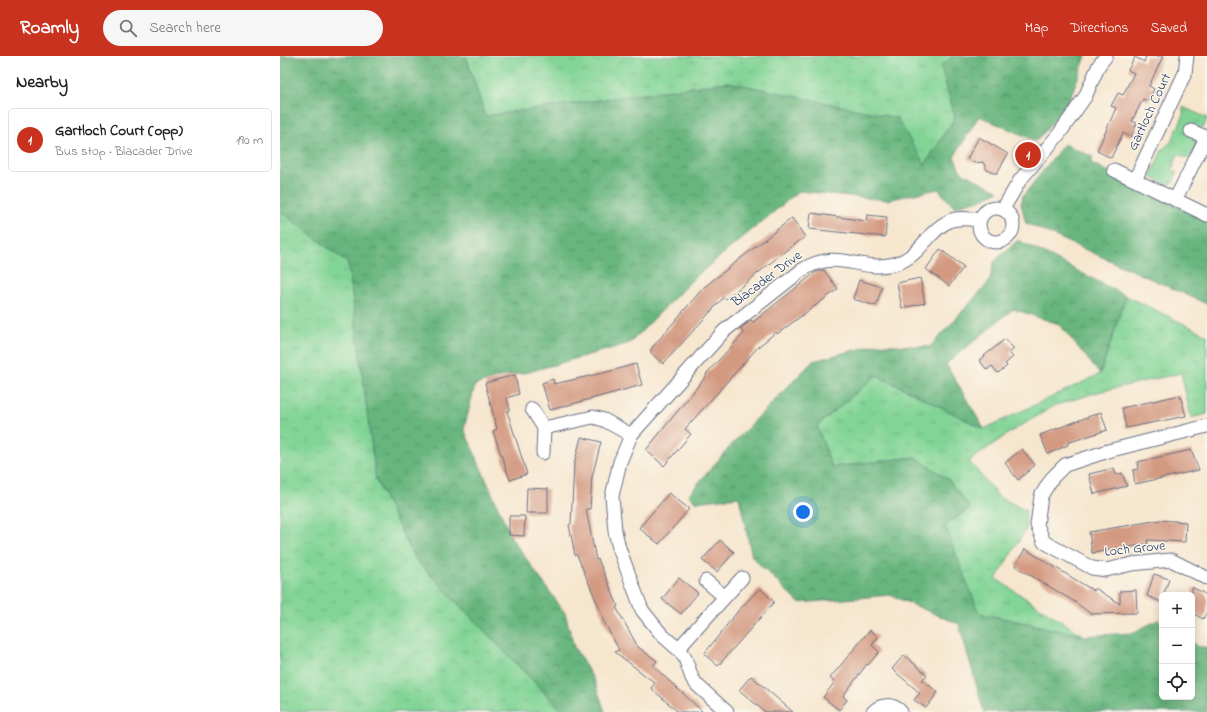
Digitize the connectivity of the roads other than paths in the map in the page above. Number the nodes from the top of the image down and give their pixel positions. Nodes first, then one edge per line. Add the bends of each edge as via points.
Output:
1 (1106, 56) edge
2 (1187, 56) edge
3 (1191, 131) dead end
4 (1207, 136) edge
5 (1114, 170) dead end
6 (1136, 180) junction
7 (1175, 200) junction
8 (1003, 209) junction
9 (1207, 215) edge
10 (979, 220) junction
11 (532, 409) dead end
12 (1207, 426) edge
13 (544, 428) junction
14 (631, 435) junction
15 (543, 453) dead end
16 (742, 578) dead end
17 (1207, 578) edge
18 (706, 580) dead end
19 (725, 597) junction
20 (678, 649) junction
21 (727, 712) edge
22 (873, 712) edge
23 (901, 712) edge

1 - 8 street via 1099,65 1086,97 1020,180
2 - 6 street, Gartloch Court via 1185,73
3 - 4 street
4 - 7 street
5 - 6 street
6 - 7 street
7 - 9 street
8 - 10 street via 988,209
8 - 10 street via 1012,218 1013,225 1012,231 1004,241 997,243 984,239 980,234
10 - 14 street, Blacader Drive via 961,218 949,221 934,231 908,259 893,264 877,265 840,259 814,263 802,270 724,331
11 - 13 street
12 - 17 street, Loch Grove via 1108,451 1065,465 1052,478 1041,496 1037,525 1044,542 1092,568 1106,570 1171,560
13 - 14 street via 593,417
13 - 15 street
14 - 20 street, Blacader Drive via 620,462 612,496 614,531 642,610 662,635
16 - 19 street
18 - 19 street
19 - 20 street
20 - 21 street, Blacader Drive via 697,685
22 - 23 street via 886,705 893,706

